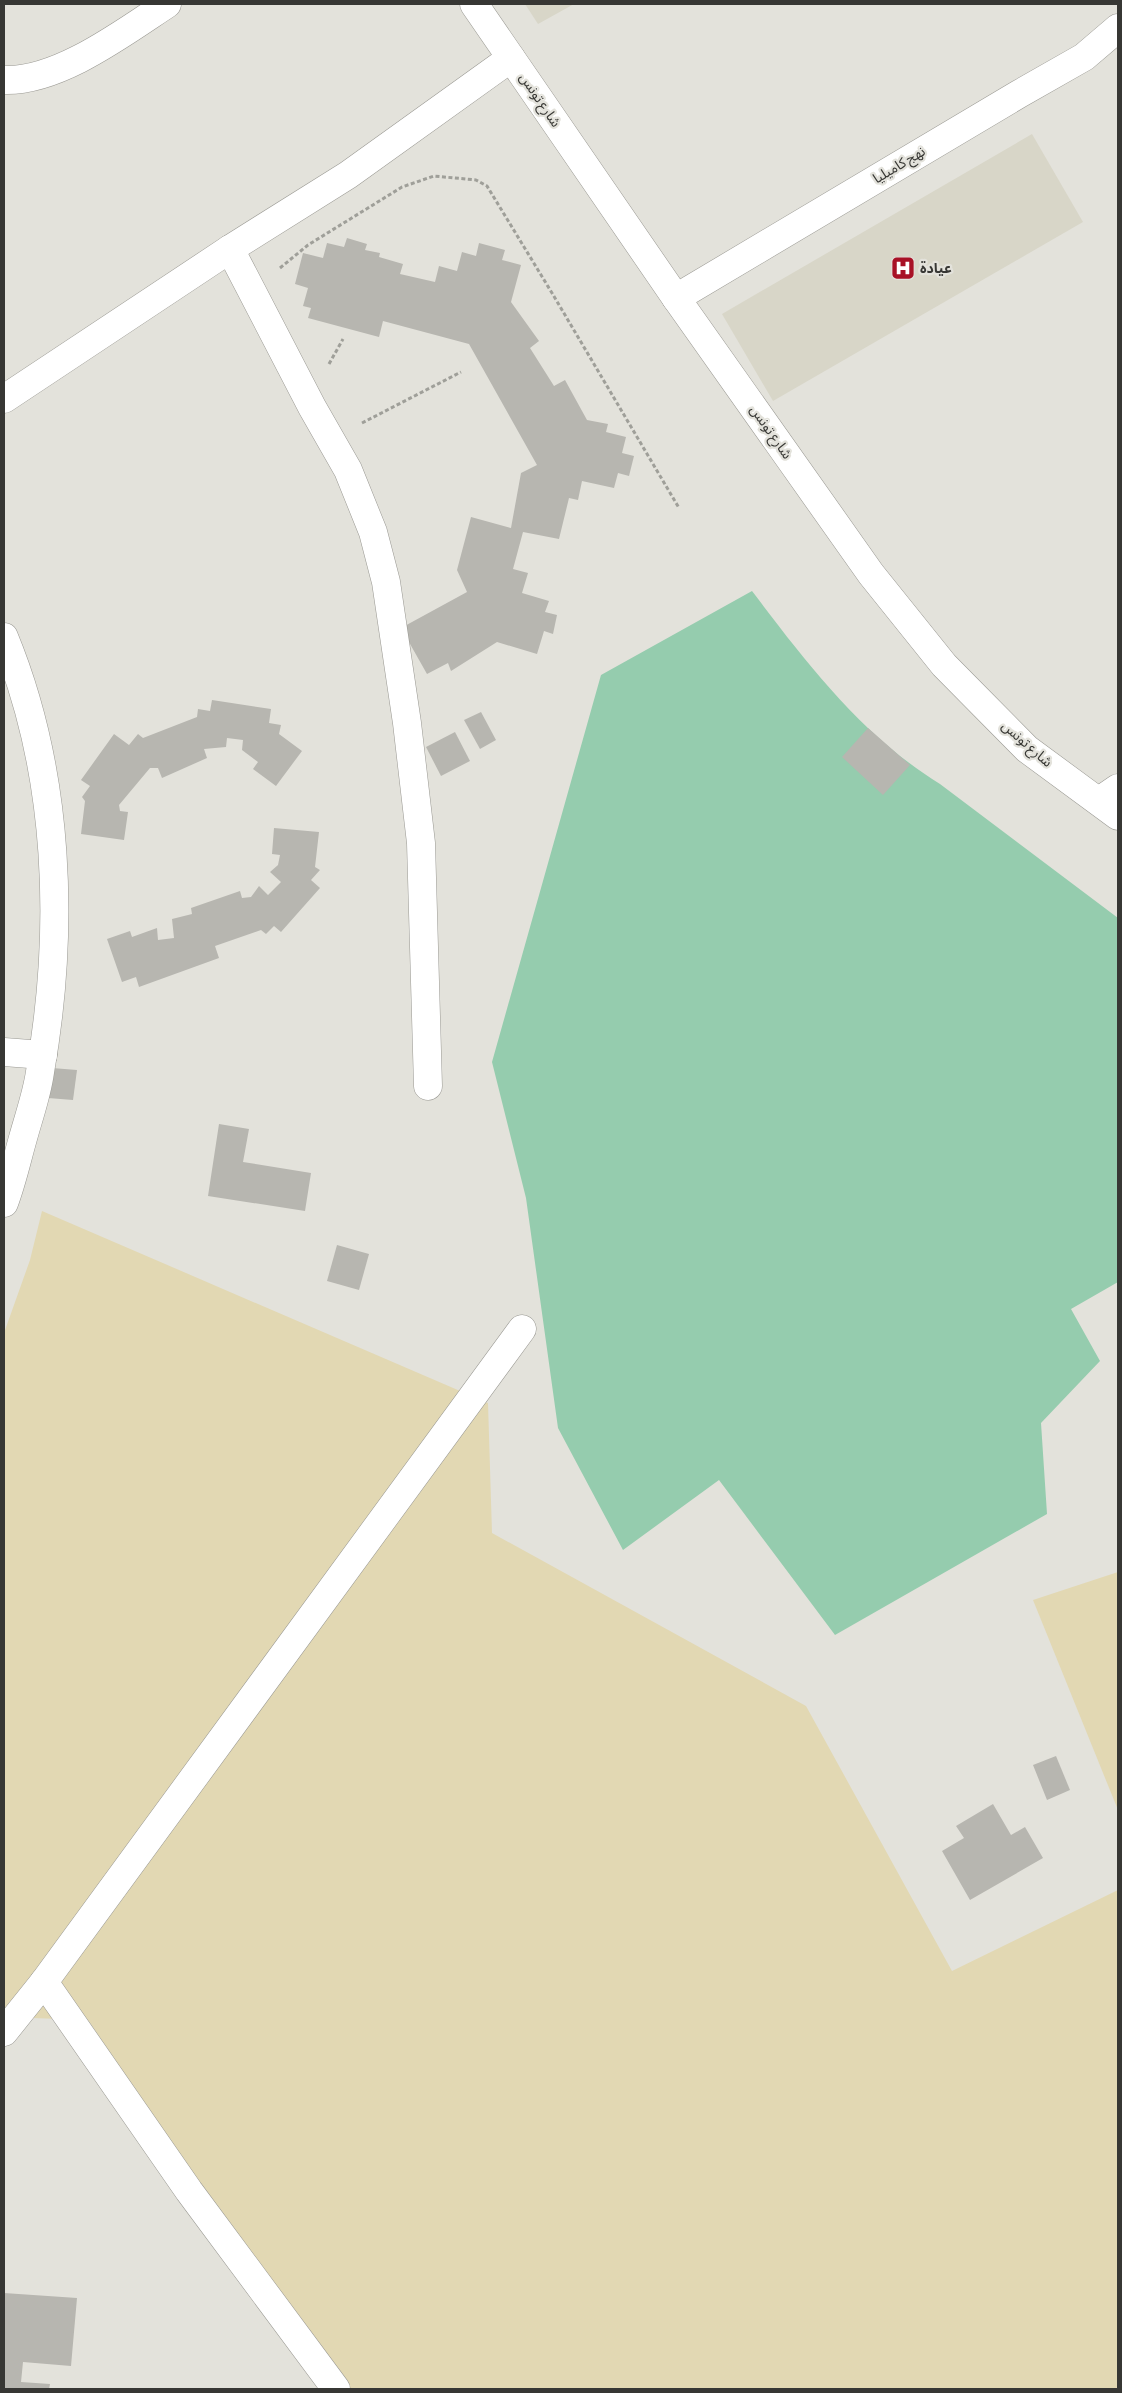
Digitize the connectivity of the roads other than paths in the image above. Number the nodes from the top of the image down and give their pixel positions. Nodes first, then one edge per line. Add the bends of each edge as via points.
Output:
1 (167, 4) edge
2 (474, 4) edge
3 (1118, 28) edge
4 (511, 58) junction
5 (4, 80) edge
6 (230, 249) junction
7 (676, 298) junction
8 (4, 399) edge
9 (4, 637) edge
10 (1112, 802) edge
11 (4, 1052) edge
12 (43, 1055) junction
13 (428, 1086) dead end
14 (4, 1203) edge
15 (522, 1329) dead end
16 (44, 1982) junction
17 (4, 2032) edge
18 (336, 2389) edge

1 - 5 street via 110,42 48,73
2 - 4 street, شارع تونس
3 - 7 street, نهج كاميليا via 1084,58
4 - 6 street via 348,175
4 - 7 street, شارع تونس
6 - 8 street
6 - 13 street via 348,470 373,532 386,582 421,843
7 - 10 street, شارع تونس via 871,574 944,665 1027,749
9 - 12 street via 17,669 37,745 52,836 52,995
11 - 12 street
12 - 14 street
15 - 16 street
16 - 17 street
16 - 18 street via 184,2183

